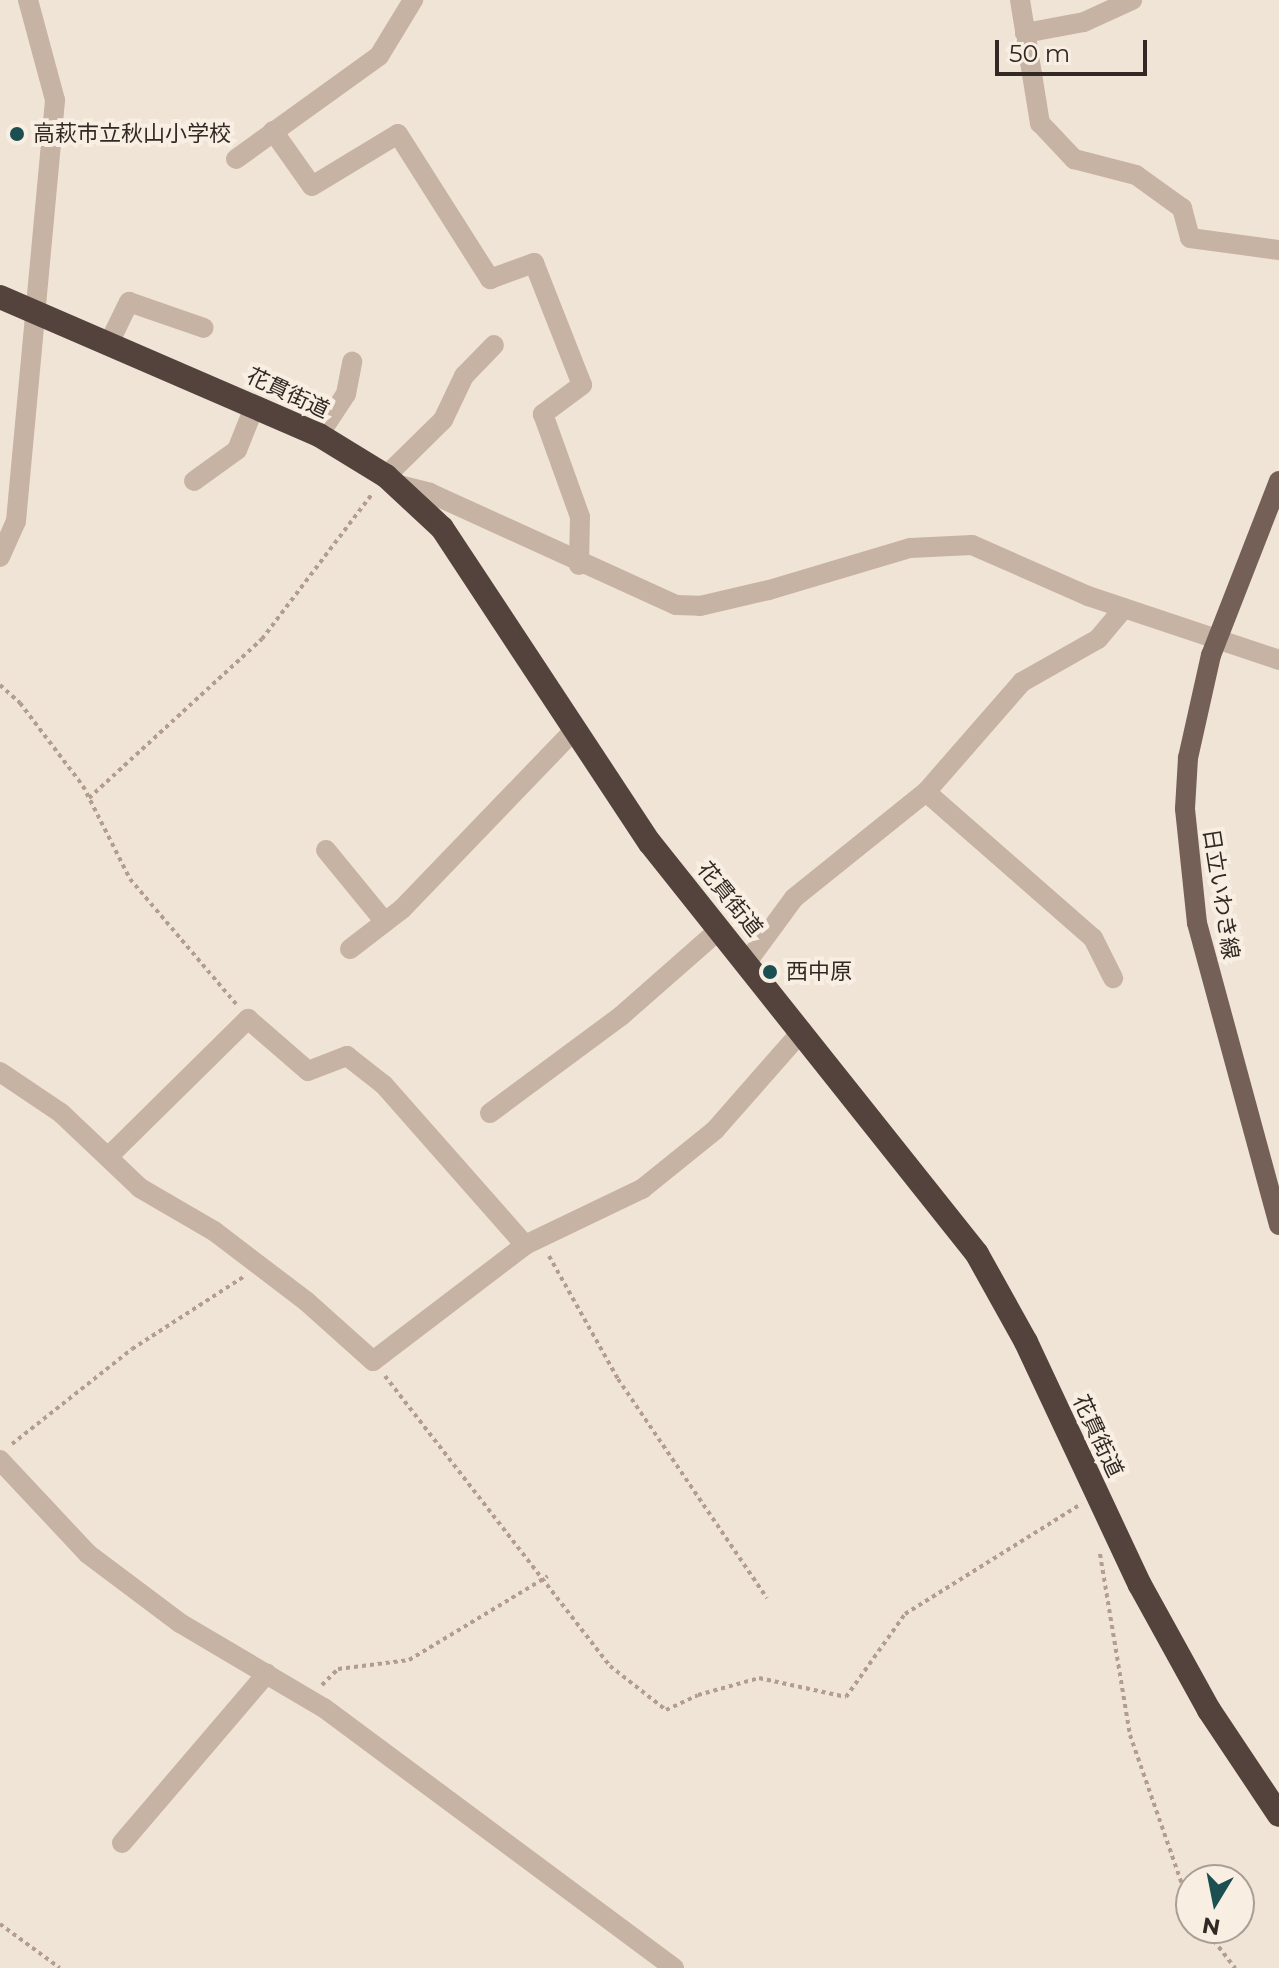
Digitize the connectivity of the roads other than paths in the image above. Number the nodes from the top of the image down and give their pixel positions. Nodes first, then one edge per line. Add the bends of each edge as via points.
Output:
1 (28, 0) edge
2 (413, 0) edge
3 (1020, 0) edge
4 (1132, 0) edge
5 (1025, 33) junction
6 (273, 131) junction
7 (236, 159) dead end
8 (1279, 250) edge
9 (0, 297) edge
10 (39, 315) junction
11 (204, 328) dead end
12 (108, 345) junction
13 (494, 345) dead end
14 (352, 362) dead end
15 (255, 405) junction
16 (319, 435) junction
17 (392, 480) junction
18 (194, 481) dead end
19 (1279, 481) edge
20 (0, 557) edge
21 (579, 565) junction
22 (1124, 608) junction
23 (1218, 636) junction
24 (1279, 660) edge
25 (576, 728) junction
26 (926, 792) junction
27 (326, 850) dead end
28 (385, 922) junction
29 (720, 929) junction
30 (350, 949) dead end
31 (747, 962) junction
32 (1113, 978) dead end
33 (802, 1031) junction
34 (0, 1072) edge
35 (490, 1113) dead end
36 (108, 1157) junction
37 (1279, 1225) edge
38 (532, 1241) junction
39 (0, 1457) edge
40 (267, 1673) junction
41 (1279, 1815) edge
42 (122, 1843) dead end
43 (674, 1968) edge

1 - 10 street via 55,100
2 - 6 street via 379,56
3 - 5 street
4 - 5 street via 1084,22
5 - 8 street via 1040,123 1074,159 1136,175 1182,208 1190,238
6 - 7 street
6 - 21 street via 312,186 398,134 490,279 534,263 582,385 543,414 580,517
9 - 10 highway, 花貫街道
10 - 12 highway, 花貫街道
10 - 20 street via 16,521
11 - 12 street via 129,302
12 - 15 highway, 花貫街道
13 - 17 street via 464,376 443,420
14 - 16 street via 346,394
15 - 16 highway, 花貫街道
15 - 18 street via 237,450
16 - 17 highway, 花貫街道
17 - 21 street
17 - 25 highway, 花貫街道 via 469,563
19 - 23 main road, 日立いわき線
21 - 22 street via 655,599 700,606 910,548 960,544 986,548
22 - 23 street
22 - 26 street via 1098,639 1022,682
23 - 24 street
23 - 37 main road, 日立いわき線 via 1188,758 1185,848 1209,975
25 - 28 street
25 - 29 highway, 花貫街道 via 650,843
26 - 31 street via 794,898
26 - 32 street via 1093,938
27 - 28 street
28 - 30 street
29 - 31 highway, 花貫街道
29 - 35 street via 621,1016
31 - 33 highway, 花貫街道
33 - 38 street via 715,1130 642,1189
33 - 41 highway, 花貫街道 via 985,1266 1209,1710
34 - 36 street via 61,1113
36 - 38 street via 140,1188 214,1231 260,1266 373,1361
36 - 38 street via 248,1019 308,1071 347,1056 384,1085
39 - 40 street via 88,1554 180,1623
40 - 42 street
40 - 43 street via 309,1698

